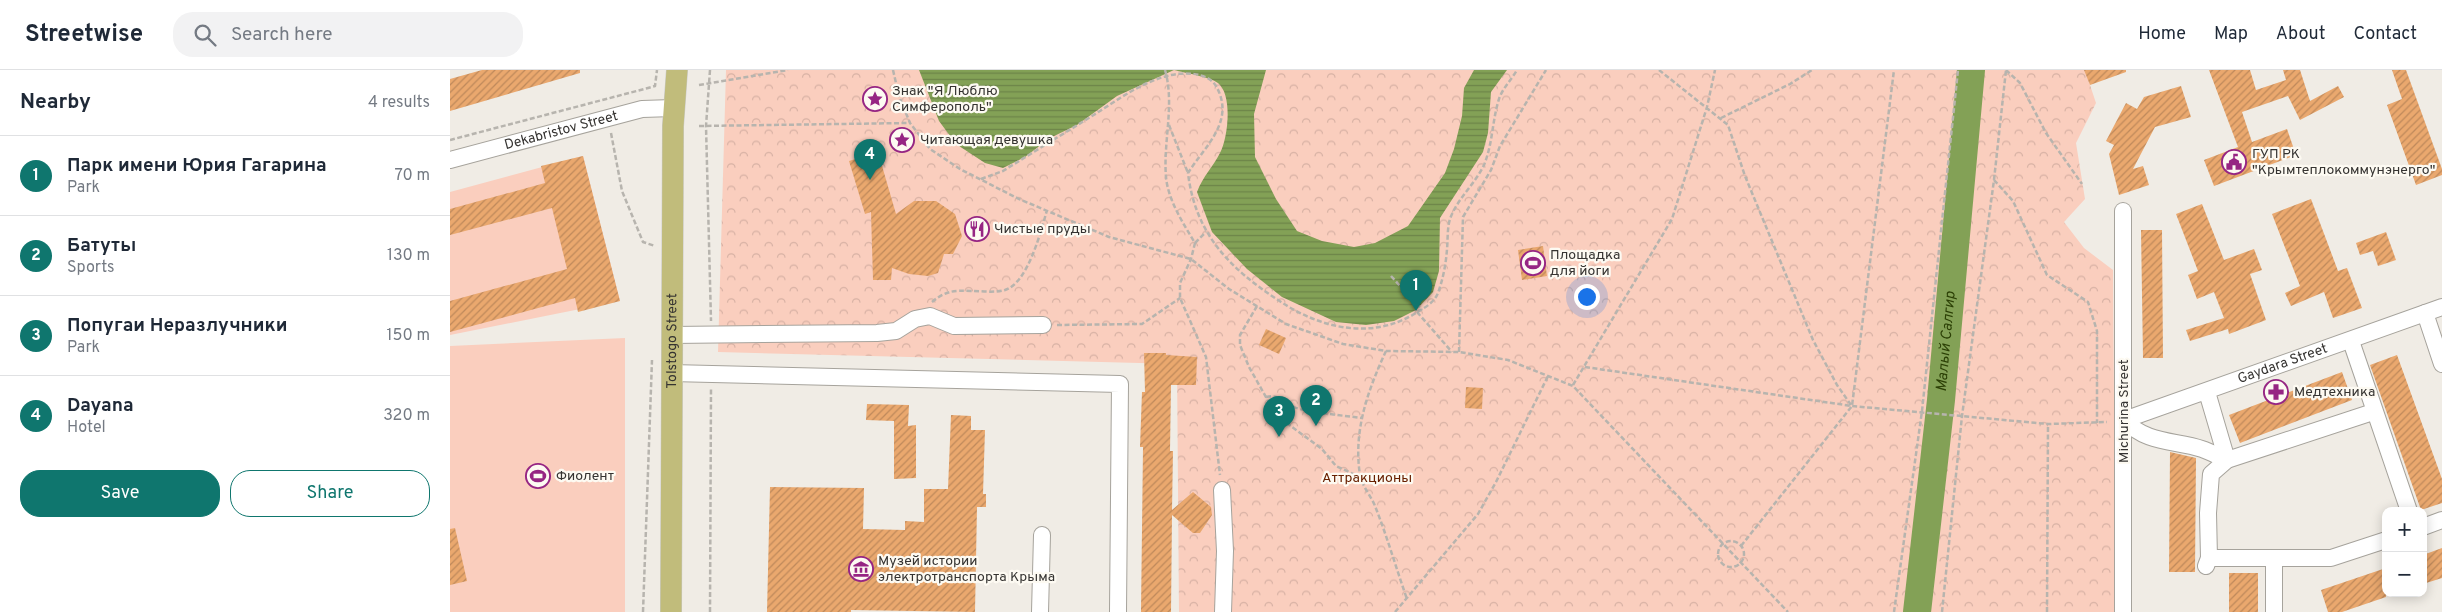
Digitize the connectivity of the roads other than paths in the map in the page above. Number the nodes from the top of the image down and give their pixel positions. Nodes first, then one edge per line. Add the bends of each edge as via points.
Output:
1 (676, 70) edge
2 (673, 108) junction
3 (450, 160) edge
4 (2123, 210) dead end
5 (2442, 307) edge
6 (2425, 313) junction
7 (1043, 325) road end
8 (672, 334) junction
9 (2351, 341) junction
10 (2442, 364) edge
11 (672, 373) junction
12 (2206, 392) junction
13 (2373, 412) junction
14 (2124, 420) junction
15 (2227, 460) junction
16 (1222, 490) road end
17 (2408, 507) edge
18 (2442, 520) edge
19 (2427, 526) edge
20 (1042, 535) dead end
21 (2382, 541) edge
22 (2274, 559) junction
23 (671, 612) edge
24 (1040, 612) edge
25 (1118, 612) edge
26 (1223, 612) edge
27 (2123, 612) edge
28 (2274, 612) edge

1 - 2 main road, Tolstogo Street
2 - 3 street, Dekabristov Street via 642,109
2 - 8 main road, Tolstogo Street
4 - 14 street, Michurina Street
5 - 6 street, Gaydara Street
6 - 9 street, Gaydara Street
6 - 10 street
7 - 8 street via 954,326 930,309 896,331 878,333
8 - 11 main road, Tolstogo Street
9 - 12 street, Gaydara Street
9 - 13 street
11 - 23 main road, Tolstogo Street
11 - 25 street via 1120,384
12 - 14 street, Gaydara Street
12 - 15 street
13 - 15 street
13 - 17 street
14 - 15 street via 2135,431 2169,443 2202,449
14 - 27 street, Michurina Street
15 - 22 street via 2212,474 2207,562
16 - 26 street
18 - 19 street
20 - 24 street
21 - 22 street via 2331,558
22 - 28 street

